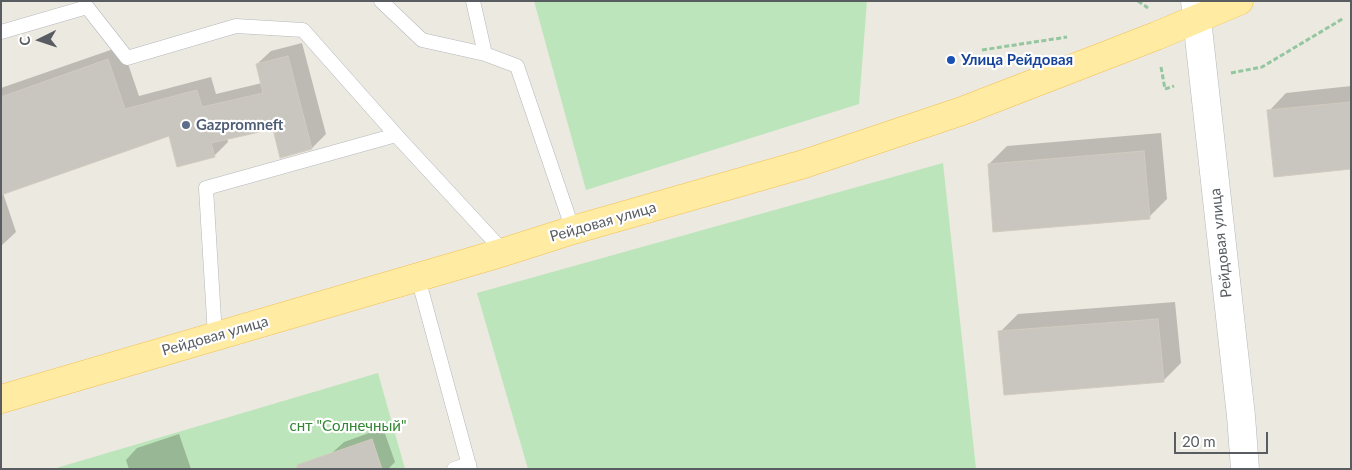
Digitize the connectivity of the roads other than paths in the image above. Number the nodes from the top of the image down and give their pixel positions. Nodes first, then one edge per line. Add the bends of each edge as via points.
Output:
1 (381, 1) edge
2 (473, 1) edge
3 (1239, 1) edge
4 (1196, 10) edge
5 (1, 32) edge
6 (485, 54) junction
7 (396, 134) junction
8 (573, 230) junction
9 (504, 252) junction
10 (418, 278) junction
11 (215, 336) junction
12 (1, 399) edge
13 (469, 466) edge
14 (454, 469) edge
15 (1245, 469) edge

1 - 6 lane via 422,40
2 - 6 lane
3 - 4 main road, Рейдовая улица
4 - 8 main road, Рейдовая улица via 1156,36 962,111 804,164
4 - 15 street, Рейдовая улица
5 - 7 lane via 87,8 127,58 236,26 303,30
6 - 8 lane via 517,66
7 - 9 lane
7 - 11 lane via 206,188
8 - 9 main road, Рейдовая улица
9 - 10 main road, Рейдовая улица
10 - 11 main road, Рейдовая улица
10 - 13 lane
11 - 12 main road, Рейдовая улица
13 - 14 lane

